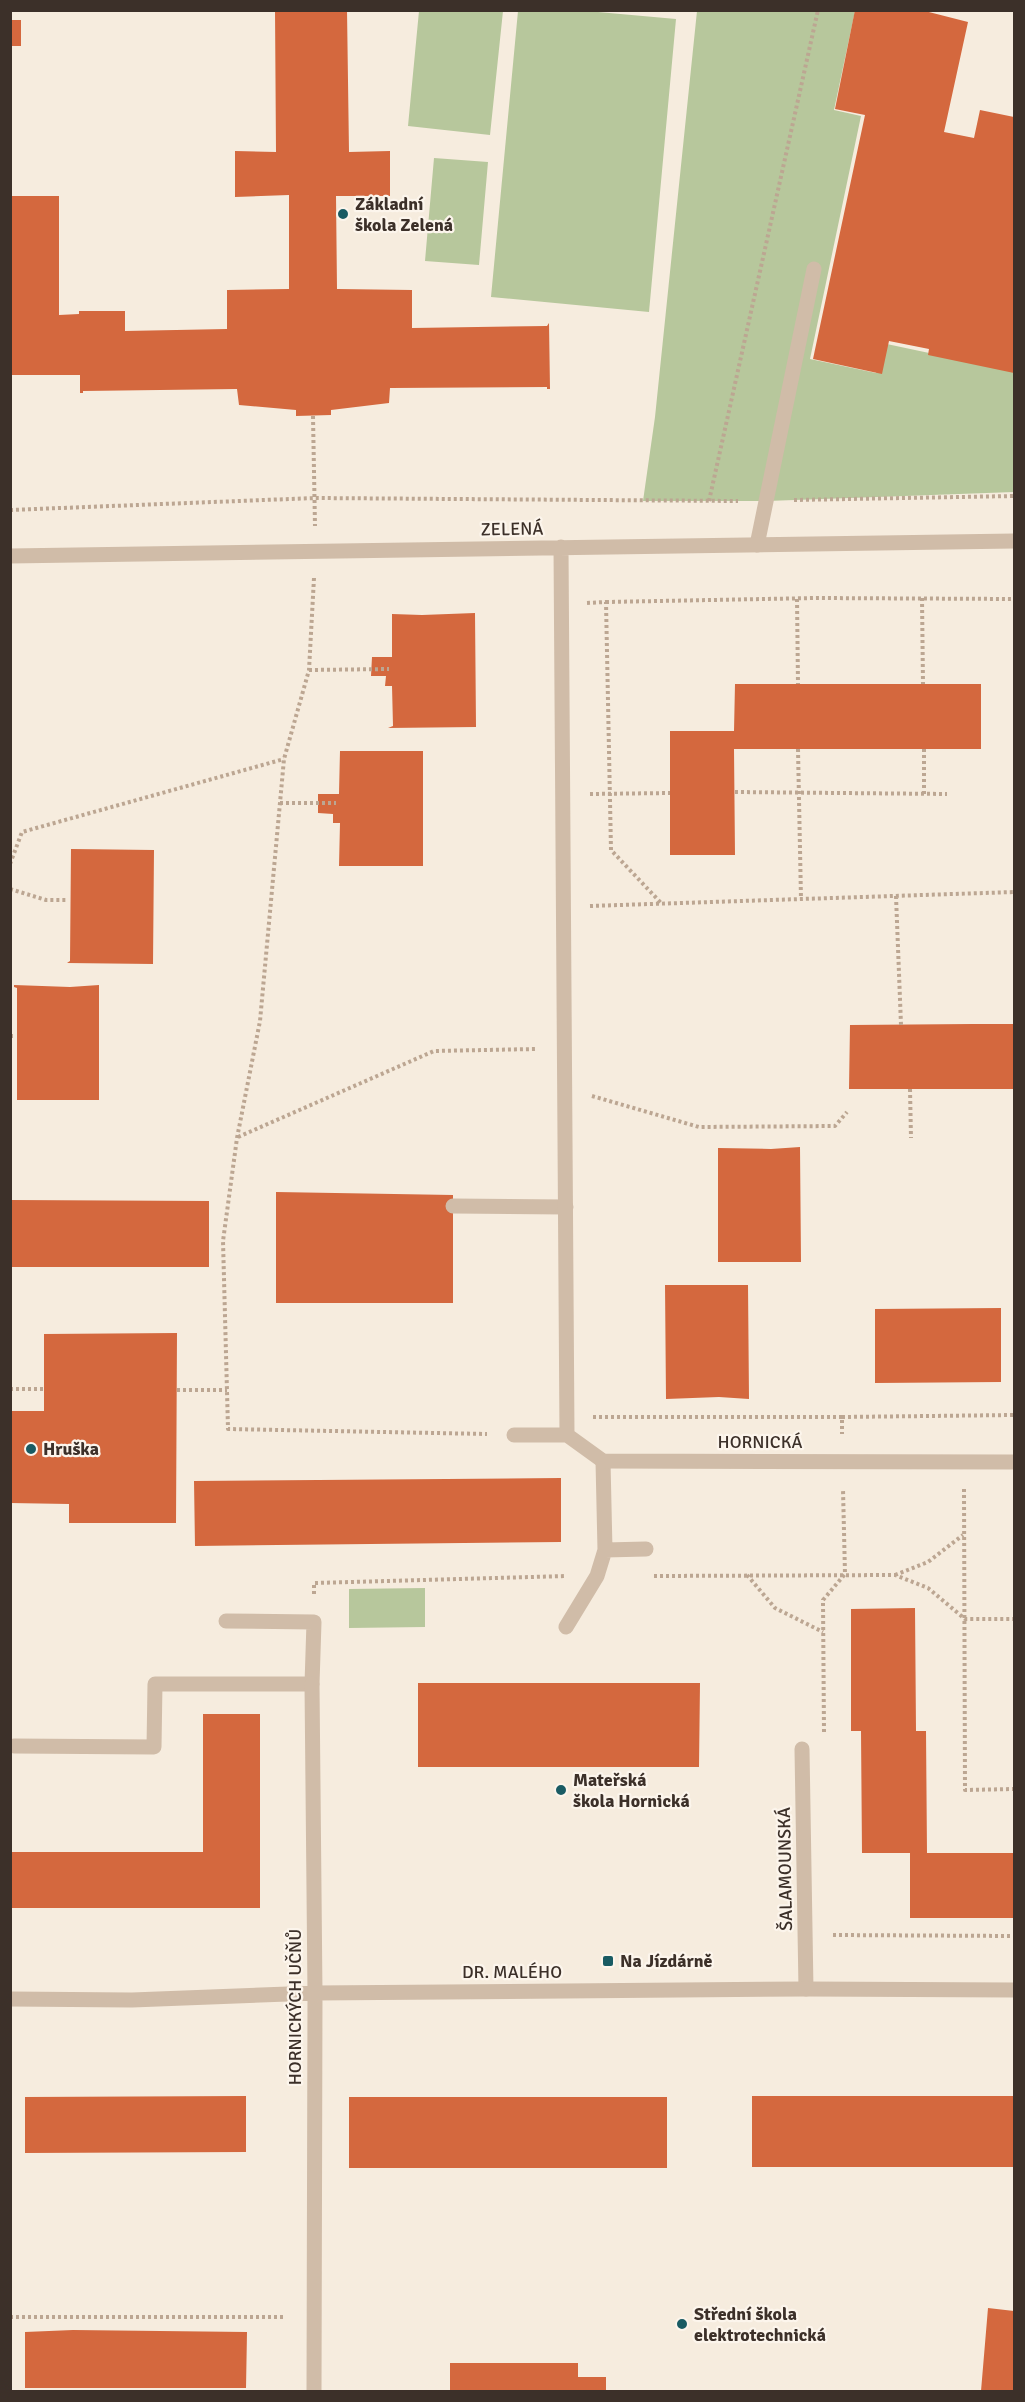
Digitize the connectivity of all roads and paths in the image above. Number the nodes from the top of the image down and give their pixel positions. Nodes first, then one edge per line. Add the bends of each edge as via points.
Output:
1 (818, 10) edge
2 (814, 269) dead end
3 (313, 416) dead end
4 (1014, 496) edge
5 (315, 498) junction
6 (709, 501) junction
7 (767, 501) junction
8 (10, 510) edge
9 (1014, 541) edge
10 (757, 545) junction
11 (561, 548) junction
12 (315, 552) junction
13 (10, 556) edge
14 (922, 598) junction
15 (797, 599) junction
16 (1014, 599) edge
17 (606, 602) junction
18 (561, 604) junction
19 (388, 669) dead end
20 (309, 670) junction
21 (798, 684) dead end
22 (923, 684) dead end
23 (798, 749) dead end
24 (924, 749) dead end
25 (284, 759) junction
26 (735, 792) dead end
27 (669, 793) dead end
28 (799, 793) junction
29 (610, 794) junction
30 (924, 794) junction
31 (947, 794) dead end
32 (562, 795) junction
33 (280, 803) junction
34 (336, 803) dead end
35 (10, 864) edge
36 (10, 888) edge
37 (1014, 892) edge
38 (896, 896) junction
39 (801, 899) junction
40 (68, 900) dead end
41 (662, 904) junction
42 (562, 907) junction
43 (901, 1025) dead end
44 (564, 1049) junction
45 (565, 1089) junction
46 (910, 1089) dead end
47 (847, 1112) dead end
48 (237, 1138) junction
49 (910, 1138) dead end
50 (453, 1206) dead end
51 (566, 1207) junction
52 (10, 1389) edge
53 (44, 1389) dead end
54 (177, 1390) dead end
55 (227, 1390) junction
56 (1014, 1414) edge
57 (567, 1417) junction
58 (842, 1417) junction
59 (514, 1435) joint
60 (567, 1435) junction
61 (603, 1461) junction
62 (843, 1461) junction
63 (964, 1462) junction
64 (1014, 1462) edge
65 (964, 1534) junction
66 (646, 1549) dead end
67 (605, 1550) junction
68 (845, 1574) junction
69 (747, 1575) junction
70 (895, 1575) junction
71 (597, 1576) junction
72 (643, 1576) dead end
73 (964, 1619) junction
74 (1014, 1619) edge
75 (226, 1621) dead end
76 (314, 1622) junction
77 (566, 1627) dead end
78 (823, 1632) junction
79 (312, 1684) junction
80 (824, 1737) dead end
81 (14, 1746) dead end
82 (802, 1749) dead end
83 (1014, 1789) edge
84 (827, 1935) dead end
85 (1014, 1936) edge
86 (806, 1989) junction
87 (1014, 1990) edge
88 (315, 1993) junction
89 (10, 2000) edge
90 (10, 2317) edge
91 (314, 2317) junction
92 (314, 2391) edge

1 - 6 path
2 - 7 street
3 - 5 path
4 - 7 path
5 - 6 path
5 - 8 path
5 - 12 path
6 - 7 path
7 - 10 street
9 - 10 street, ZELENÁ
10 - 11 street, ZELENÁ
11 - 12 street, ZELENÁ
11 - 18 street
12 - 13 street, ZELENÁ
12 - 20 path
14 - 15 path
14 - 16 path
14 - 22 path
15 - 17 path
15 - 21 path
17 - 18 path
17 - 29 path
18 - 32 street
19 - 20 path
20 - 25 path
23 - 28 path
24 - 30 path
25 - 33 path
25 - 35 path via 22,832
26 - 28 path
27 - 29 path
28 - 30 path
28 - 39 path
29 - 32 path
29 - 41 path via 611,850
30 - 31 path
32 - 42 street
33 - 34 path
33 - 48 path via 260,1021
36 - 40 path via 46,900
37 - 38 path
38 - 39 path
38 - 43 path
39 - 41 path
41 - 42 path
42 - 44 street
44 - 45 street
44 - 48 path via 434,1051
45 - 47 path via 699,1127 835,1126
45 - 51 street
46 - 49 path
48 - 55 path via 223,1241
50 - 51 street
51 - 57 street
52 - 53 path
54 - 55 path
55 - 59 path via 228,1429
56 - 58 path
57 - 58 path
57 - 60 street
58 - 62 path
59 - 60 street
60 - 61 street
61 - 62 street, HORNICKÁ
61 - 67 street
62 - 63 street, HORNICKÁ
62 - 68 path
63 - 64 street, HORNICKÁ
63 - 65 path
65 - 70 path via 928,1562
65 - 73 path
66 - 67 street
67 - 71 street
68 - 69 path
68 - 70 path
68 - 78 path via 824,1600
69 - 72 path
69 - 78 path via 776,1608
70 - 73 path via 928,1588
71 - 76 path via 314,1583
71 - 77 street
73 - 74 path
73 - 83 path via 965,1790
75 - 76 street
76 - 79 street, HORNICKÝCH UČŇŮ
78 - 80 path
79 - 81 street via 155,1684 154,1748
79 - 88 street, HORNICKÝCH UČŇŮ
82 - 86 street, ŠALAMOUNSKÁ
84 - 85 path
86 - 87 street, DR. MALÉHO
86 - 88 street, DR. MALÉHO
88 - 89 street, DR. MALÉHO
88 - 91 street, HORNICKÝCH UČŇŮ
90 - 91 path
91 - 92 street, HORNICKÝCH UČŇŮ

